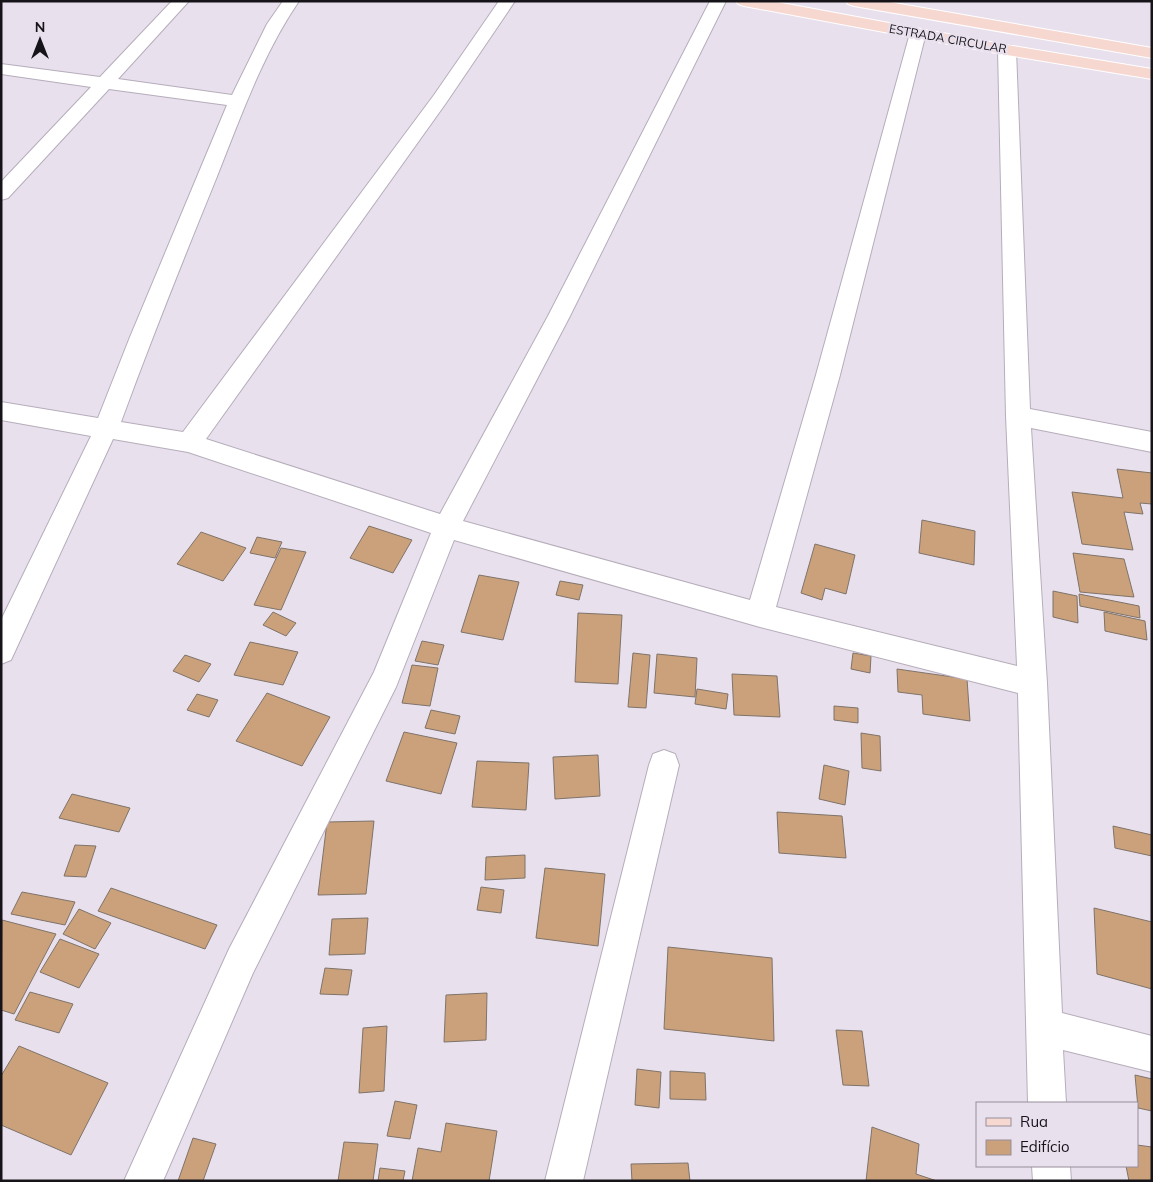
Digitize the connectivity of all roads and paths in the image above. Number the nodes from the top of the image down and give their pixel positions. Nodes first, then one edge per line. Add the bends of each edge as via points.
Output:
1 (181, 1) edge
2 (292, 1) edge
3 (506, 1) edge
4 (718, 1) edge
5 (744, 1) edge
6 (854, 1) edge
7 (918, 34) junction
8 (1007, 50) junction
9 (1152, 53) edge
10 (1, 68) edge
11 (1152, 74) edge
12 (104, 82) junction
13 (238, 101) junction
14 (1, 194) edge
15 (1, 411) edge
16 (1018, 416) junction
17 (106, 429) junction
18 (1152, 442) edge
19 (189, 443) junction
20 (446, 527) junction
21 (760, 615) junction
22 (1, 651) edge
23 (1032, 683) junction
24 (664, 765) dead end
25 (1044, 1027) junction
26 (1152, 1054) edge
27 (1048, 1102) edge
28 (1051, 1167) edge
29 (143, 1181) edge
30 (564, 1181) edge
31 (1052, 1181) edge

1 - 12 street
2 - 13 street via 275,24
3 - 19 street via 440,99
4 - 20 street via 559,316
5 - 7 main road, ESTRADA CIRCULAR
6 - 9 main road, ESTRADA CIRCULAR
7 - 8 main road, ESTRADA CIRCULAR
7 - 21 street via 828,375
8 - 11 main road, ESTRADA CIRCULAR
8 - 16 street
10 - 12 street
12 - 13 street
12 - 14 street
13 - 17 street
15 - 17 street
16 - 18 street
16 - 23 street
17 - 19 street
17 - 22 street
19 - 20 street
20 - 21 street
20 - 29 street via 386,678 241,961
21 - 23 street
23 - 25 street
24 - 30 street
25 - 26 street
25 - 27 street
28 - 31 street

